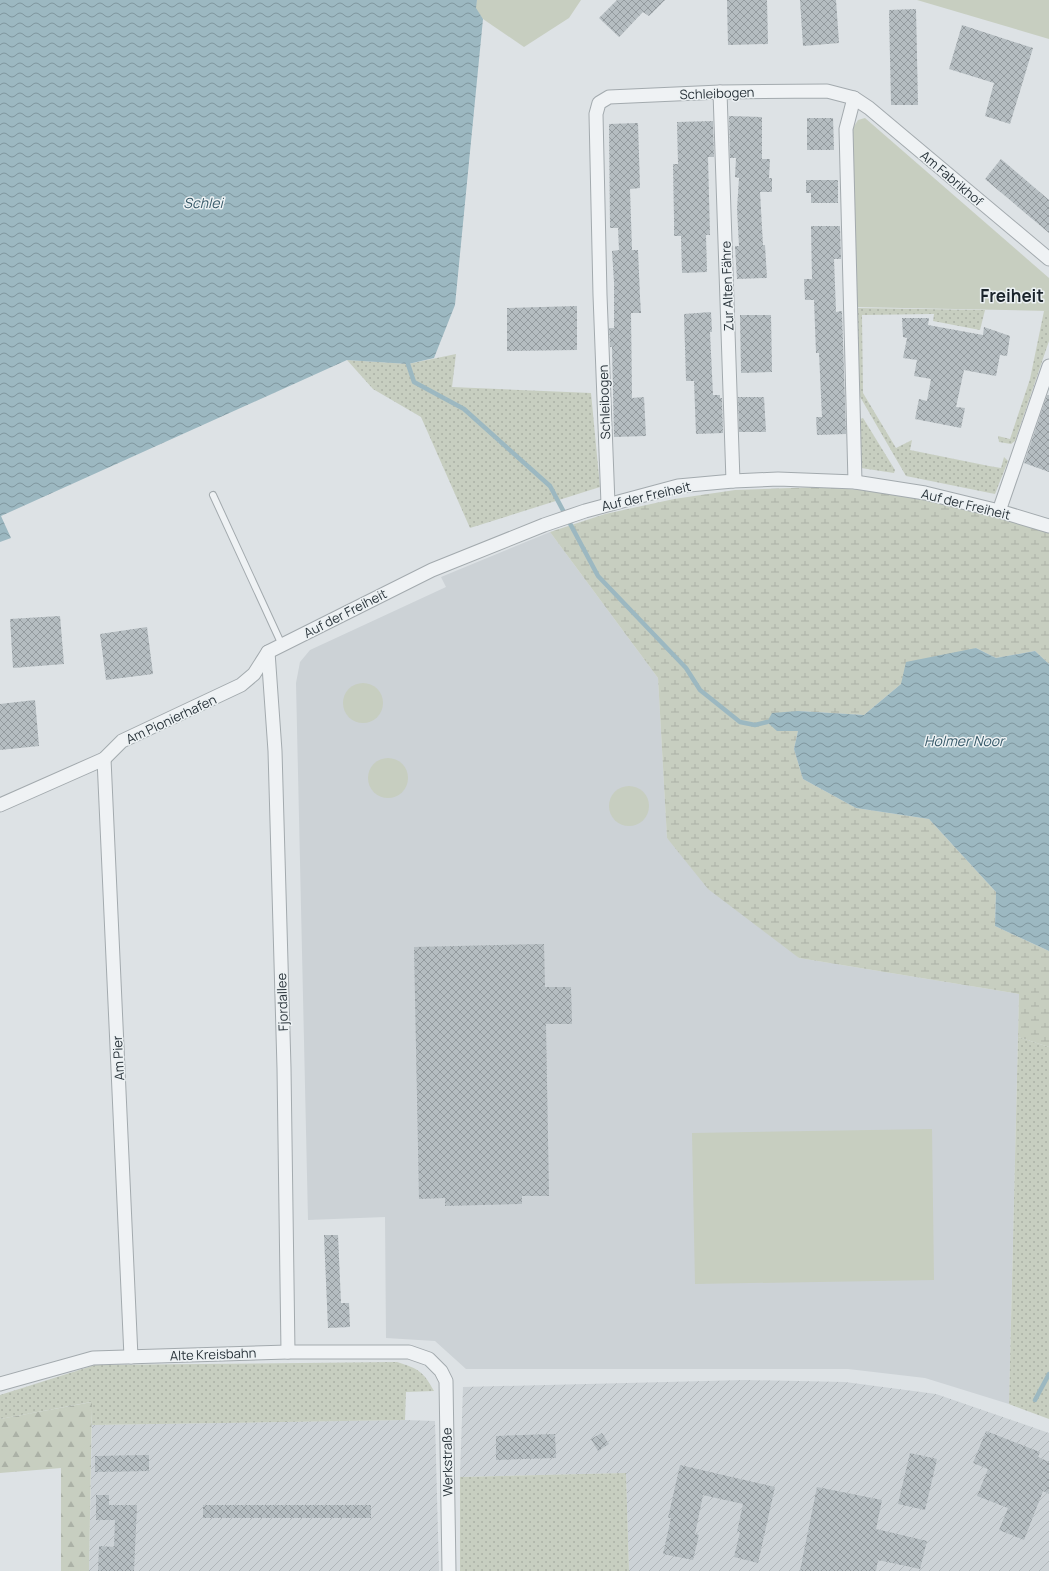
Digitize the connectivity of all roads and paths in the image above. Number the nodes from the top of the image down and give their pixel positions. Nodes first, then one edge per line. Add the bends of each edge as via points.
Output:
1 (720, 92) junction
2 (854, 98) junction
3 (1049, 259) edge
4 (1049, 366) edge
5 (733, 481) junction
6 (855, 482) junction
7 (213, 495) dead end
8 (608, 504) junction
9 (999, 511) junction
10 (1049, 526) edge
11 (282, 645) junction
12 (268, 652) junction
13 (104, 759) junction
14 (0, 806) edge
15 (288, 1352) junction
16 (131, 1357) junction
17 (429, 1359) joint
18 (0, 1384) edge
19 (449, 1571) edge

1 - 2 street, Schleibogen via 826,92
1 - 5 street, Zur Alten Fähre
1 - 8 street, Schleibogen via 609,97 599,103 596,114
2 - 3 street, Am Fabrikhof
2 - 6 street via 846,129
4 - 9 street
5 - 6 street, Auf der Freiheit via 778,479
5 - 8 street, Auf der Freiheit via 678,486
6 - 9 street, Auf der Freiheit via 925,493
7 - 11 lane
8 - 11 street, Auf der Freiheit via 544,525 432,570
9 - 10 street, Auf der Freiheit
11 - 12 street, Auf der Freiheit
12 - 13 street, Am Pionierhafen via 254,674 241,686 122,741
12 - 15 street, Fjordallee via 275,751 284,1060
13 - 14 street, Am Pionierhafen
13 - 16 street, Am Pier
15 - 16 street, Alte Kreisbahn
15 - 17 street, Alte Kreisbahn via 410,1352
16 - 18 street, Alte Kreisbahn via 93,1358
17 - 19 street, Werkstraße via 441,1371 446,1381

